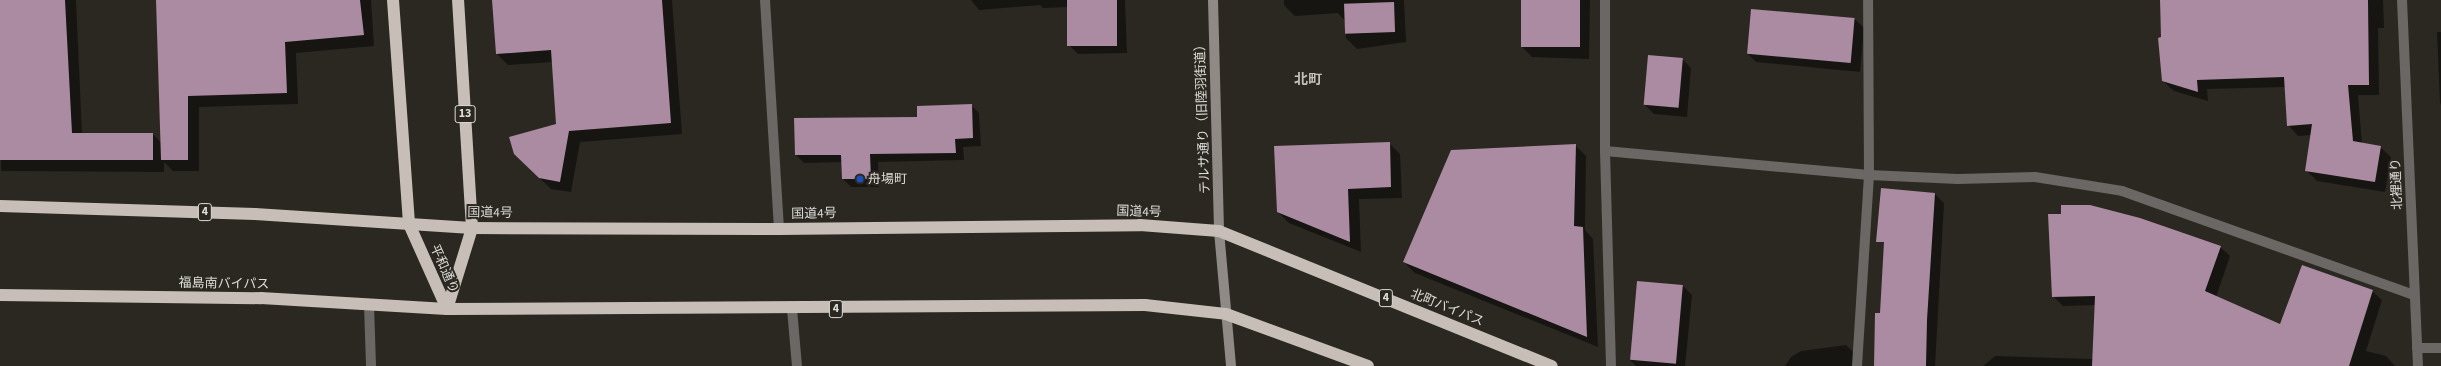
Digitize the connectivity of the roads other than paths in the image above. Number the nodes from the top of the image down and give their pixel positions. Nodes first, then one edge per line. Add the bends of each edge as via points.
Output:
1 (393, 0) edge
2 (458, 0) edge
3 (765, 0) edge
4 (1213, 0) edge
5 (1605, 0) edge
6 (1868, 0) edge
7 (2402, 0) edge
8 (1605, 151) junction
9 (1869, 175) junction
10 (0, 206) edge
11 (409, 224) junction
12 (472, 228) junction
13 (779, 228) junction
14 (1219, 231) junction
15 (0, 295) edge
16 (2414, 295) junction
17 (369, 305) junction
18 (447, 309) junction
19 (792, 309) junction
20 (1226, 314) junction
21 (2417, 348) junction
22 (2441, 348) edge
23 (371, 366) edge
24 (797, 366) edge
25 (1231, 366) edge
26 (1368, 366) edge
27 (1552, 366) edge
28 (1611, 366) edge
29 (1857, 366) edge
30 (2418, 366) edge

1 - 11 highway, 平和通り
2 - 12 highway, 平和通り / 13
3 - 13 street
4 - 14 street, テルサ通り（旧陸羽街道）
5 - 8 street
6 - 9 street
7 - 16 street, 北裡通り
8 - 9 street
8 - 28 street
9 - 16 street via 1958,179 2035,177 2122,191
9 - 29 street
10 - 11 highway, 4 via 255,214
11 - 12 highway, 国道4号 / 4
11 - 18 highway, 平和通り
12 - 13 highway, 国道4号 / 4
12 - 18 highway, 平和通り / 13
13 - 14 highway, 国道4号 / 4 via 1140,225
14 - 20 street, テルサ通り（旧陸羽街道）
14 - 27 highway, 北町バイパス / 4
15 - 17 highway, 福島南バイパス / 4 via 261,298
16 - 21 street, 北裡通り
17 - 18 highway, 福島南バイパス / 4
17 - 23 street
18 - 19 highway, 4
19 - 20 highway, 4 via 1145,306
19 - 24 street
20 - 25 street, テルサ通り（旧陸羽街道）
20 - 26 highway, 4
21 - 22 street
21 - 30 street, 北裡通り

